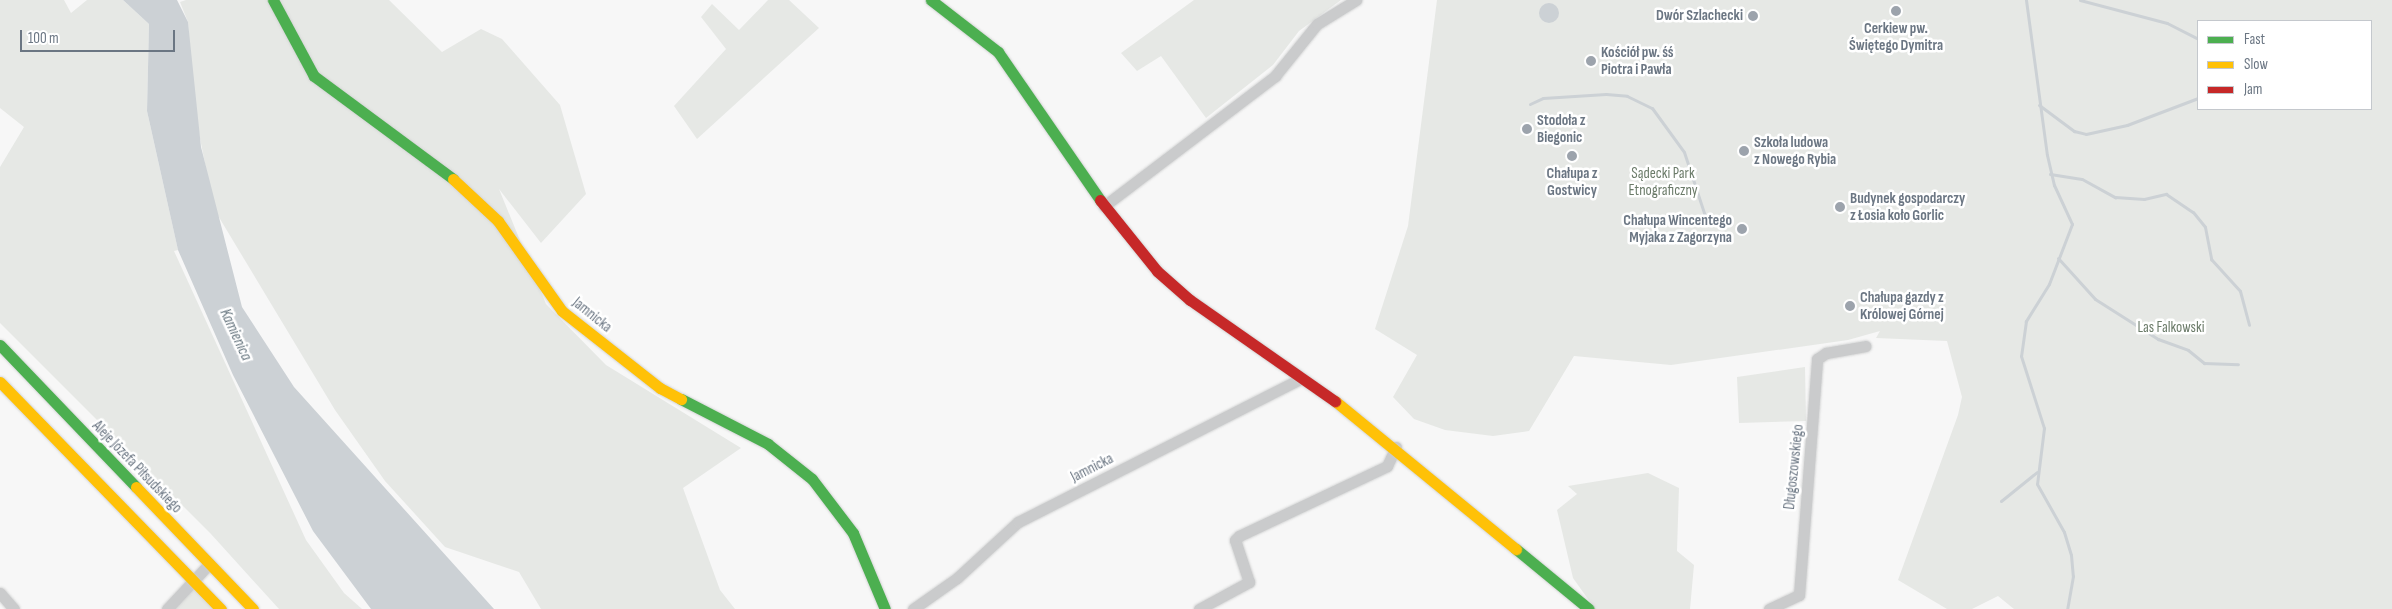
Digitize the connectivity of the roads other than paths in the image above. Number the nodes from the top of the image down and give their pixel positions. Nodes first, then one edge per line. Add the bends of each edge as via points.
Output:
1 (273, 0) edge
2 (931, 0) edge
3 (1356, 0) edge
4 (1104, 206) junction
5 (0, 345) edge
6 (1865, 346) dead end
7 (1300, 379) junction
8 (0, 382) edge
9 (1396, 447) junction
10 (209, 564) junction
11 (194, 580) junction
12 (0, 593) edge
13 (14, 609) edge
14 (167, 609) edge
15 (221, 609) edge
16 (253, 609) edge
17 (885, 609) edge
18 (913, 609) edge
19 (1199, 609) edge
20 (1589, 609) edge
21 (1769, 609) edge

1 - 17 street, Jamnicka via 314,76 439,166 498,222 562,311 660,388 768,444 812,478 853,533
2 - 4 street via 998,52
3 - 4 street via 1317,24 1275,76
4 - 7 street via 1157,272
5 - 10 street, Aleje Józefa Piłsudskiego
6 - 21 street, Długoszowskiego via 1826,352 1817,359 1799,594
7 - 9 street
7 - 18 street, Jamnicka via 1018,522 957,578
8 - 11 street
9 - 19 street via 1387,466 1239,536 1235,540 1249,582
9 - 20 street
10 - 11 street
10 - 16 street, Aleje Józefa Piłsudskiego
11 - 14 street
11 - 15 street
12 - 13 street

